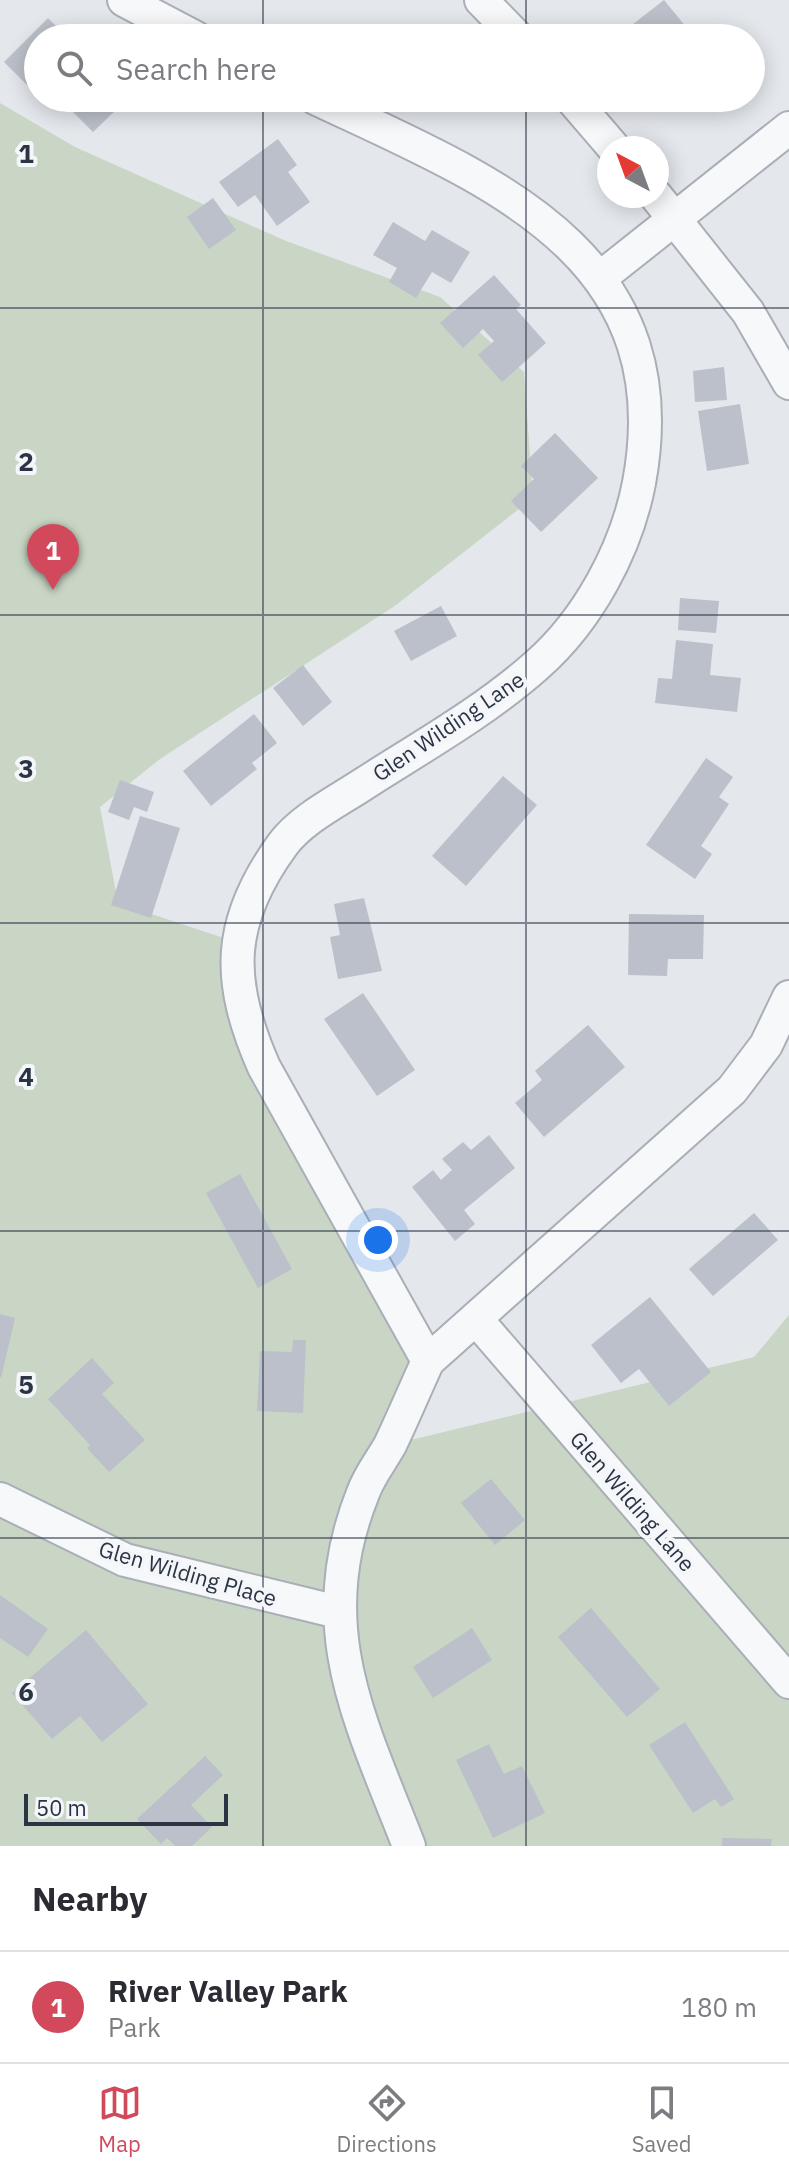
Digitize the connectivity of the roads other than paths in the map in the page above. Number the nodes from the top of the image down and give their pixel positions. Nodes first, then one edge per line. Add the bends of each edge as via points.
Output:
1 (124, 0) edge
2 (481, 0) edge
3 (169, 24) edge
4 (504, 24) edge
5 (344, 112) edge
6 (583, 112) edge
7 (789, 128) edge
8 (604, 136) edge
9 (669, 204) edge
10 (664, 208) edge
11 (666, 208) edge
12 (600, 278) junction
13 (789, 383) edge
14 (789, 997) edge
15 (476, 1319) junction
16 (428, 1361) junction
17 (0, 1499) edge
18 (338, 1612) junction
19 (789, 1682) edge
20 (409, 1846) edge

1 - 3 street
2 - 4 street
5 - 12 street, Glen Wilding Lane via 456,165 526,208 564,237
6 - 8 street
7 - 9 street
10 - 12 street
11 - 13 street via 748,312
12 - 16 street, Glen Wilding Lane via 620,313 646,403 636,500 615,559 581,614 539,664 286,840 259,880 242,925 235,974 244,1022
14 - 15 street via 766,1045 732,1090
15 - 16 street
15 - 19 street, Glen Wilding Lane
16 - 18 street via 363,1491 346,1543
17 - 18 street, Glen Wilding Place via 125,1560
18 - 20 street via 340,1649 353,1701

